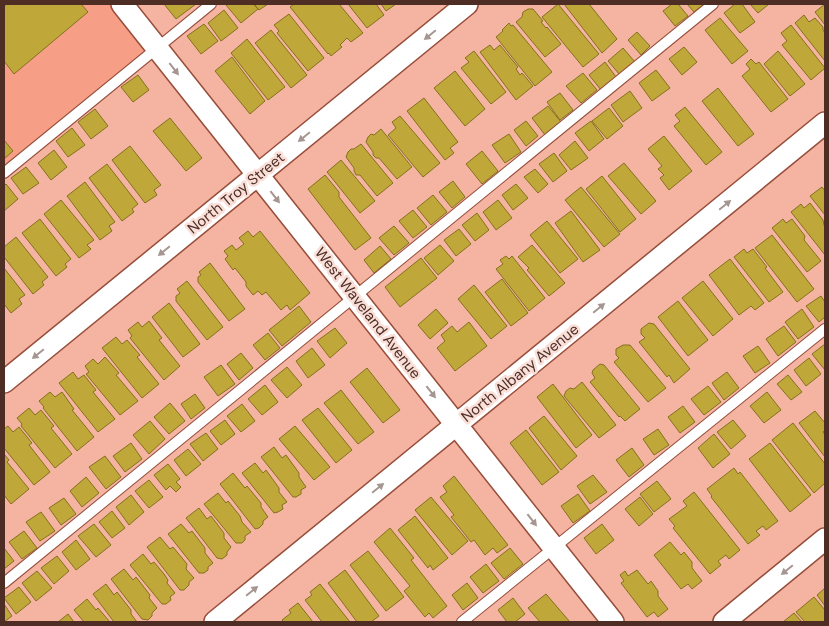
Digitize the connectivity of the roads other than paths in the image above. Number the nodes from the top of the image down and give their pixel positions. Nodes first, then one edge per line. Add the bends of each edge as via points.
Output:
1 (122, 4) edge
2 (211, 4) edge
3 (467, 4) edge
4 (714, 4) edge
5 (157, 48) junction
6 (825, 123) edge
7 (4, 173) edge
8 (258, 175) junction
9 (355, 297) junction
10 (825, 328) edge
11 (4, 382) edge
12 (456, 425) junction
13 (825, 540) edge
14 (554, 548) junction
15 (4, 583) edge
16 (215, 622) edge
17 (462, 622) edge
18 (613, 622) edge
19 (724, 622) edge

1 - 5 street, West Waveland Avenue
2 - 5 lane
3 -> 8 street, North Troy Street
4 - 9 lane
5 - 7 lane
5 -> 8 street, West Waveland Avenue
12 -> 6 street, North Albany Avenue
8 -> 9 street, West Waveland Avenue
8 -> 11 street, North Troy Street
9 -> 12 street, West Waveland Avenue
9 - 15 lane
10 - 14 lane
12 -> 14 street, West Waveland Avenue
16 -> 12 street, North Albany Avenue
13 -> 19 street
14 - 17 lane
14 - 18 street, West Waveland Avenue

